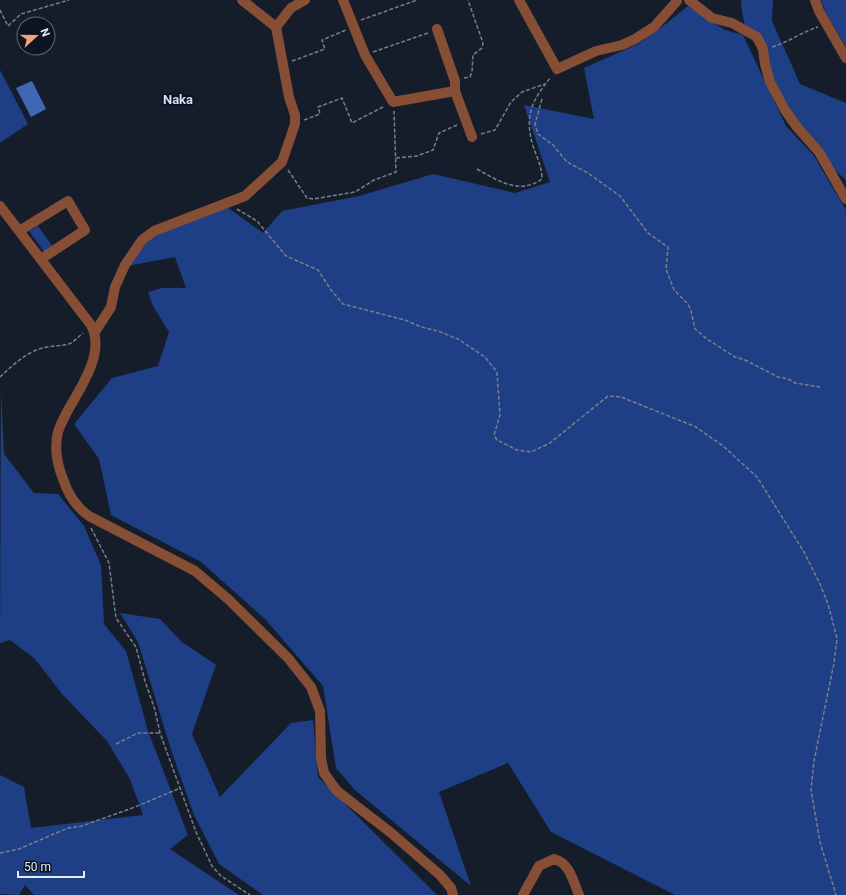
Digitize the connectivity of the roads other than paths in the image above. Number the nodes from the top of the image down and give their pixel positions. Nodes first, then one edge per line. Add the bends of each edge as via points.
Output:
1 (242, 0) edge
2 (305, 0) edge
3 (343, 0) edge
4 (519, 0) edge
5 (678, 0) edge
6 (689, 0) edge
7 (815, 0) edge
8 (276, 27) junction
9 (437, 30) road end
10 (846, 58) edge
11 (455, 86) junction
12 (472, 137) road end
13 (846, 199) edge
14 (0, 206) edge
15 (19, 231) junction
16 (41, 260) junction
17 (93, 328) junction
18 (453, 895) edge
19 (523, 895) edge
20 (579, 895) edge

1 - 8 street
2 - 8 street via 291,8
3 - 11 street via 365,55 393,102
4 - 5 street via 557,69 596,51 635,39 654,27
6 - 13 street via 712,18 732,23 756,37 763,49 770,82 785,110 796,127 819,152
7 - 10 street
8 - 17 street via 295,115 295,124 282,162 245,196 154,231 142,240 125,265 115,287 111,307
9 - 11 street
11 - 12 street
14 - 15 street
15 - 16 street
15 - 16 street via 68,201 85,230
16 - 17 street
17 - 18 street via 93,360 58,429 56,442 59,470 79,509 195,571 228,599 288,658 312,687 320,711 321,758 324,773 337,791 390,832 440,876 451,888
19 - 20 street via 539,866 554,859 562,861 568,868

